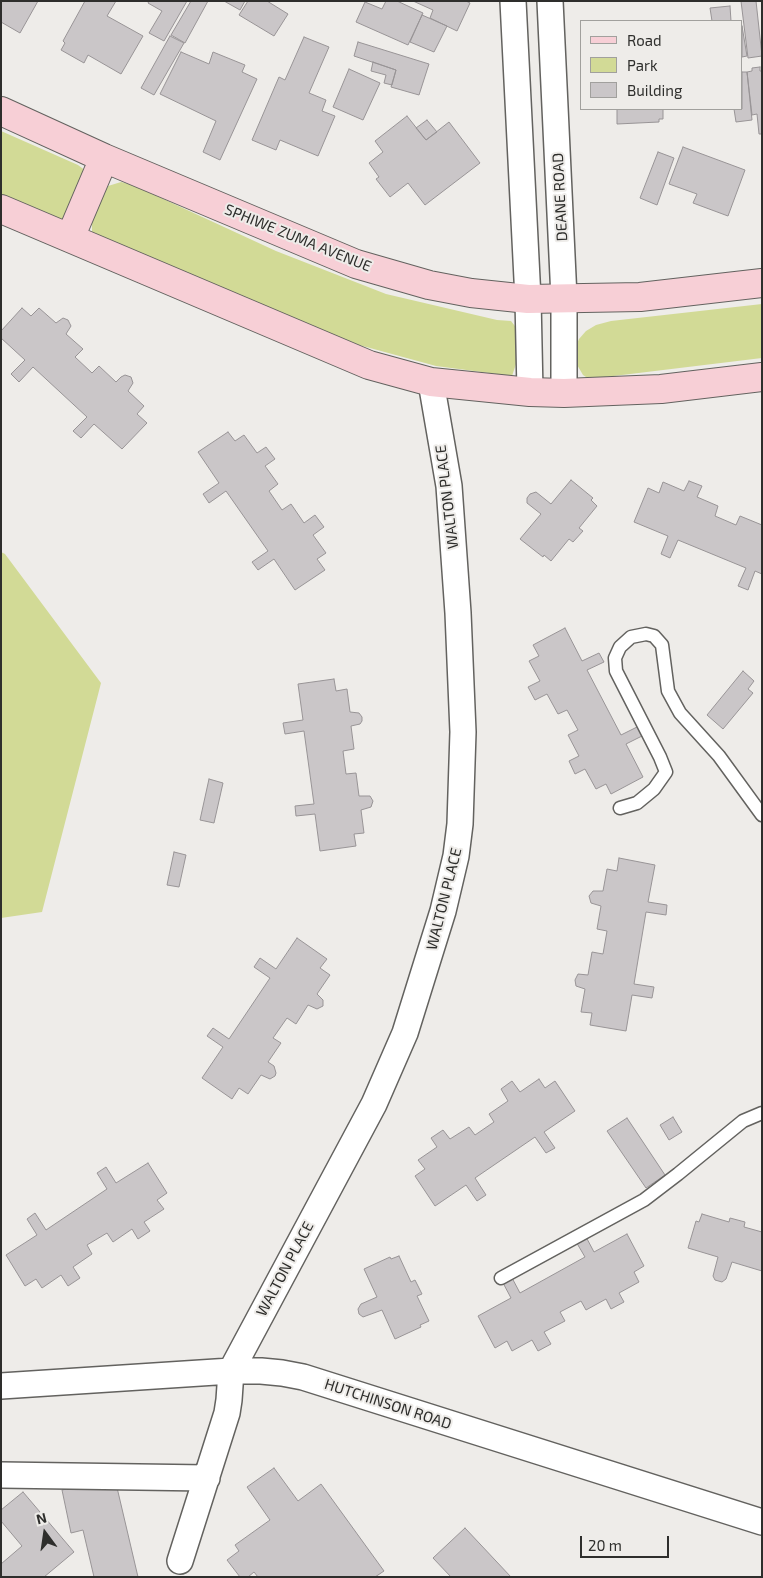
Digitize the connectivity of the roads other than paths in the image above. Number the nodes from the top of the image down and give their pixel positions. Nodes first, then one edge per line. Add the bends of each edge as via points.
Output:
1 (513, 1) edge
2 (550, 1) edge
3 (1, 111) edge
4 (104, 158) junction
5 (1, 209) edge
6 (70, 238) junction
7 (762, 284) edge
8 (564, 298) junction
9 (528, 299) junction
10 (762, 377) edge
11 (431, 382) junction
12 (530, 392) junction
13 (564, 393) junction
14 (620, 808) dead end
15 (762, 815) edge
16 (762, 1113) edge
17 (502, 1278) dead end
18 (231, 1371) junction
19 (1, 1386) edge
20 (1, 1476) edge
21 (206, 1478) junction
22 (762, 1522) edge
23 (180, 1561) dead end

1 - 9 street
2 - 8 street, DEANE ROAD
3 - 4 street, SPHIWE ZUMA AVENUE
4 - 6 street
4 - 9 street, SPHIWE ZUMA AVENUE via 356,264 472,293
5 - 6 street
6 - 11 street via 369,365
7 - 8 street, SPHIWE ZUMA AVENUE via 640,297
8 - 9 street, SPHIWE ZUMA AVENUE
8 - 13 street, DEANE ROAD
9 - 12 street
10 - 13 street via 661,389
11 - 12 street
11 - 18 street, WALTON PLACE via 449,486 458,613 463,732 456,856 406,1033 374,1104
12 - 13 street
14 - 15 lane via 637,803 654,789 666,772 616,671 615,658 620,647 631,637 646,634 654,636 662,644 668,691 680,713 719,756
16 - 17 lane via 743,1121 644,1200
18 - 19 street, HUTCHINSON ROAD
18 - 21 street via 227,1413
18 - 22 street, HUTCHINSON ROAD via 303,1377
20 - 21 street
21 - 23 street

